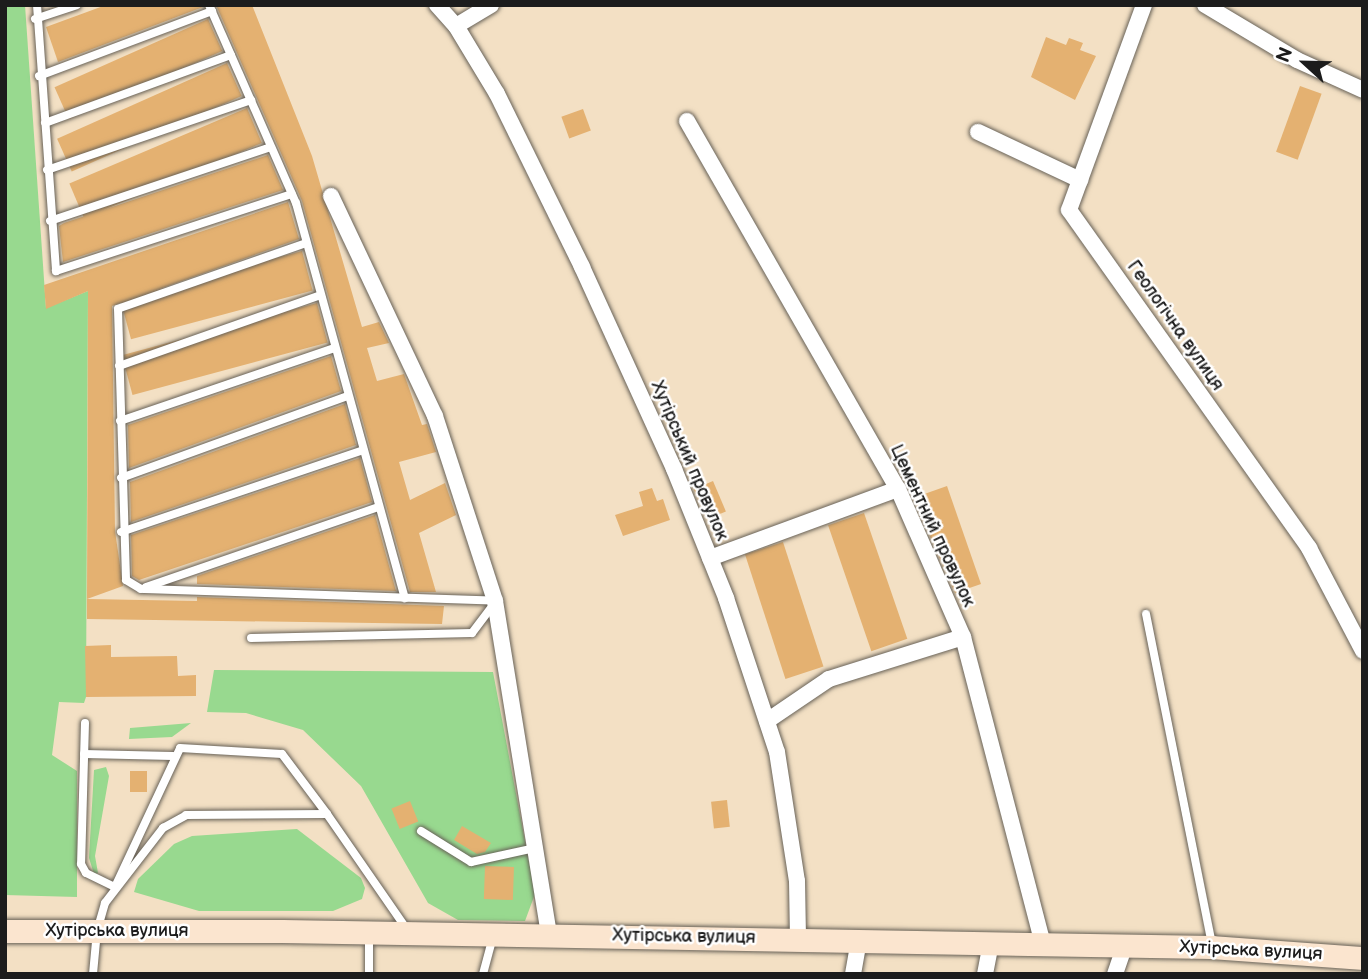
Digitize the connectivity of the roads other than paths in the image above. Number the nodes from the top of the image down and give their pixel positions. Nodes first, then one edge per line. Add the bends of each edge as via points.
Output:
1 (37, 5) edge
2 (77, 5) edge
3 (437, 5) edge
4 (491, 5) edge
5 (1144, 5) edge
6 (1205, 5) edge
7 (210, 8) edge
8 (35, 19) junction
9 (456, 26) junction
10 (231, 55) junction
11 (39, 76) junction
12 (1363, 90) edge
13 (251, 100) junction
14 (687, 121) dead end
15 (45, 124) junction
16 (978, 132) dead end
17 (271, 146) junction
18 (47, 170) junction
19 (1080, 180) junction
20 (292, 194) junction
21 (331, 196) dead end
22 (50, 221) junction
23 (306, 243) junction
24 (321, 295) junction
25 (335, 348) junction
26 (119, 366) junction
27 (348, 396) junction
28 (120, 421) junction
29 (363, 450) junction
30 (121, 478) junction
31 (898, 489) junction
32 (378, 507) junction
33 (121, 532) junction
34 (710, 558) junction
35 (141, 589) junction
36 (405, 598) junction
37 (495, 601) junction
38 (1146, 614) dead end
39 (963, 637) junction
40 (251, 638) dead end
41 (1363, 651) edge
42 (766, 720) junction
43 (85, 723) dead end
44 (84, 754) junction
45 (173, 756) junction
46 (327, 814) junction
47 (421, 831) dead end
48 (538, 847) junction
49 (115, 887) junction
50 (5, 931) edge
51 (96, 931) junction
52 (369, 932) junction
53 (410, 933) junction
54 (494, 934) junction
55 (550, 935) junction
56 (798, 940) junction
57 (859, 941) junction
58 (991, 943) junction
59 (1043, 944) junction
60 (1125, 945) junction
61 (1212, 947) junction
62 (1363, 958) edge
63 (93, 974) edge
64 (369, 974) edge
65 (483, 974) edge
66 (853, 974) edge
67 (985, 974) edge
68 (1115, 974) edge

1 - 8 lane
2 - 8 lane
3 - 9 street, Хутірський провулок
4 - 9 street
5 - 19 street, Геологічна вулиця
6 - 12 street via 1297,60
7 - 10 lane
7 - 11 lane
8 - 11 lane
9 - 34 street, Хутірський провулок via 497,94 582,267
10 - 13 lane
10 - 15 lane
11 - 15 lane
13 - 17 lane
13 - 18 lane
14 - 31 street, Цементний провулок
15 - 18 lane
16 - 19 street
17 - 20 lane
17 - 22 lane
18 - 22 lane
19 - 41 street, Геологічна вулиця via 1069,210 1309,548
20 - 22 lane via 56,271
20 - 23 lane
21 - 37 street via 435,416
23 - 24 lane
23 - 26 lane via 118,309
24 - 25 lane
24 - 26 lane
25 - 27 lane
25 - 28 lane
26 - 28 lane
27 - 29 lane
27 - 30 lane
28 - 30 lane
29 - 32 lane
29 - 33 lane
30 - 33 lane
31 - 34 street
31 - 39 street, Цементний провулок
32 - 35 lane
32 - 36 lane
33 - 35 lane via 126,580
34 - 42 street, Хутірський провулок
35 - 36 lane
36 - 37 lane
37 - 40 lane via 472,633
37 - 48 street
38 - 61 lane
39 - 42 street via 829,679
39 - 59 street, Цементний провулок
42 - 56 street, Хутірський провулок via 777,752 797,881
43 - 44 lane
44 - 45 lane
44 - 49 lane via 81,864 86,873
45 - 46 lane via 180,748 192,747 282,754
45 - 49 lane
46 - 49 lane via 186,815 173,819
46 - 53 lane
47 - 48 lane via 471,862
48 - 55 street
49 - 51 lane
50 - 51 main road, Хутірська вулиця
51 - 52 main road, Хутірська вулиця
51 - 63 lane
52 - 53 main road, Хутірська вулиця
52 - 64 lane
53 - 54 main road, Хутірська вулиця
54 - 55 main road, Хутірська вулиця
54 - 65 lane
55 - 56 main road, Хутірська вулиця
56 - 57 main road, Хутірська вулиця
57 - 58 main road, Хутірська вулиця
57 - 66 street
58 - 59 main road, Хутірська вулиця
58 - 67 street
59 - 60 main road, Хутірська вулиця
60 - 61 main road, Хутірська вулиця
60 - 68 street
61 - 62 main road, Хутірська вулиця

